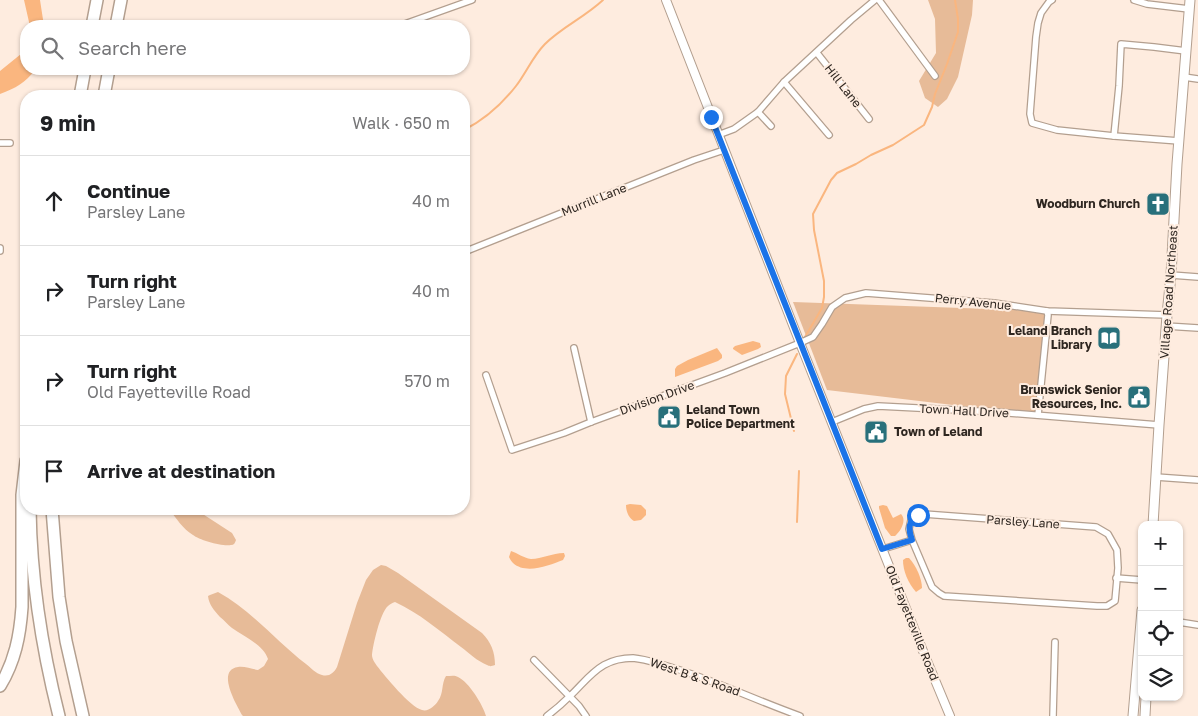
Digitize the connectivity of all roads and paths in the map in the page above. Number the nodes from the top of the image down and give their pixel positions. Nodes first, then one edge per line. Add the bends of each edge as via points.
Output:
1 (97, 0) edge
2 (121, 0) edge
3 (472, 0) edge
4 (666, 0) edge
5 (877, 0) edge
6 (1052, 0) edge
7 (1134, 0) edge
8 (1190, 4) edge
9 (93, 20) edge
10 (117, 20) edge
11 (417, 20) edge
12 (1186, 51) junction
13 (817, 53) junction
14 (84, 75) edge
15 (108, 75) edge
16 (935, 76) dead end
17 (1184, 77) junction
18 (1198, 78) edge
19 (784, 82) junction
20 (81, 90) edge
21 (105, 90) edge
22 (758, 112) junction
23 (869, 119) dead end
24 (771, 126) dead end
25 (718, 135) junction
26 (829, 135) dead end
27 (1114, 136) junction
28 (1179, 140) junction
29 (0, 143) edge
30 (10, 143) dead end
31 (724, 150) junction
32 (470, 250) edge
33 (1171, 275) junction
34 (1198, 277) edge
35 (1047, 311) junction
36 (1167, 315) junction
37 (1166, 326) junction
38 (1198, 328) edge
39 (800, 343) junction
40 (574, 348) dead end
41 (486, 374) dead end
42 (1038, 415) junction
43 (591, 422) junction
44 (832, 422) junction
45 (1159, 424) junction
46 (1156, 477) junction
47 (1198, 480) edge
48 (22, 515) edge
49 (30, 515) edge
50 (52, 515) edge
51 (1153, 521) edge
52 (912, 540) junction
53 (882, 549) junction
54 (1116, 578) junction
55 (1138, 580) edge
56 (1142, 611) edge
57 (1183, 623) edge
58 (1198, 625) edge
59 (1055, 642) dead end
60 (534, 660) dead end
61 (0, 686) edge
62 (570, 697) junction
63 (1146, 701) edge
64 (59, 716) edge
65 (83, 716) edge
66 (547, 716) edge
67 (586, 716) edge
68 (800, 716) edge
69 (950, 716) edge
70 (1053, 716) edge
71 (1133, 716) edge
72 (1145, 716) edge

1 - 9 highway
2 - 10 highway
3 - 11 street
4 - 25 street, Old Fayetteville Road
5 - 13 street
5 - 16 street
6 - 27 street via 1038,23 1030,114 1032,123 1057,130
7 - 8 street via 1147,4
8 - 12 main road, Village Road Northeast
12 - 17 main road, Village Road Northeast
12 - 27 street via 1121,44
13 - 19 street
13 - 23 street, Hill Lane
14 - 20 highway
15 - 21 highway
17 - 18 street
17 - 28 main road, Village Road Northeast
19 - 22 street
19 - 26 street
22 - 24 street
22 - 25 street via 734,129
25 - 31 street, Old Fayetteville Road
27 - 28 street
28 - 33 main road, Village Road Northeast
29 - 30 street
31 - 32 street, Murrill Lane
31 - 39 street, Old Fayetteville Road
33 - 34 street
33 - 36 main road, Village Road Northeast
35 - 36 street, Perry Avenue
35 - 39 street, Perry Avenue via 994,303 866,293 845,298 832,307 813,337
35 - 42 street
36 - 37 main road, Village Road Northeast
37 - 38 street
37 - 45 main road, Village Road Northeast
39 - 43 street, Division Drive
39 - 44 street, Old Fayetteville Road
40 - 43 street
41 - 43 street, Division Drive via 512,450
42 - 44 street, Town Hall Drive via 878,406
42 - 45 street, Town Hall Drive
44 - 53 street, Old Fayetteville Road
45 - 46 main road, Village Road Northeast
46 - 47 street
46 - 51 main road, Village Road Northeast
48 - 61 highway via 21,625 12,664
49 - 64 highway via 39,616
50 - 65 highway via 60,606
52 - 53 street
52 - 54 street, Parsley Lane via 932,587 944,596 1107,606 1115,601
52 - 54 street, Parsley Lane via 911,520 924,514 1096,527 1108,534 1117,550
53 - 69 street, Old Fayetteville Road
54 - 55 street
56 - 71 main road
57 - 58 street
59 - 70 street
60 - 62 street
62 - 66 street, West B & S Road
62 - 67 street
62 - 68 street, West B & S Road via 603,666 612,661 633,658 688,672
63 - 72 main road

